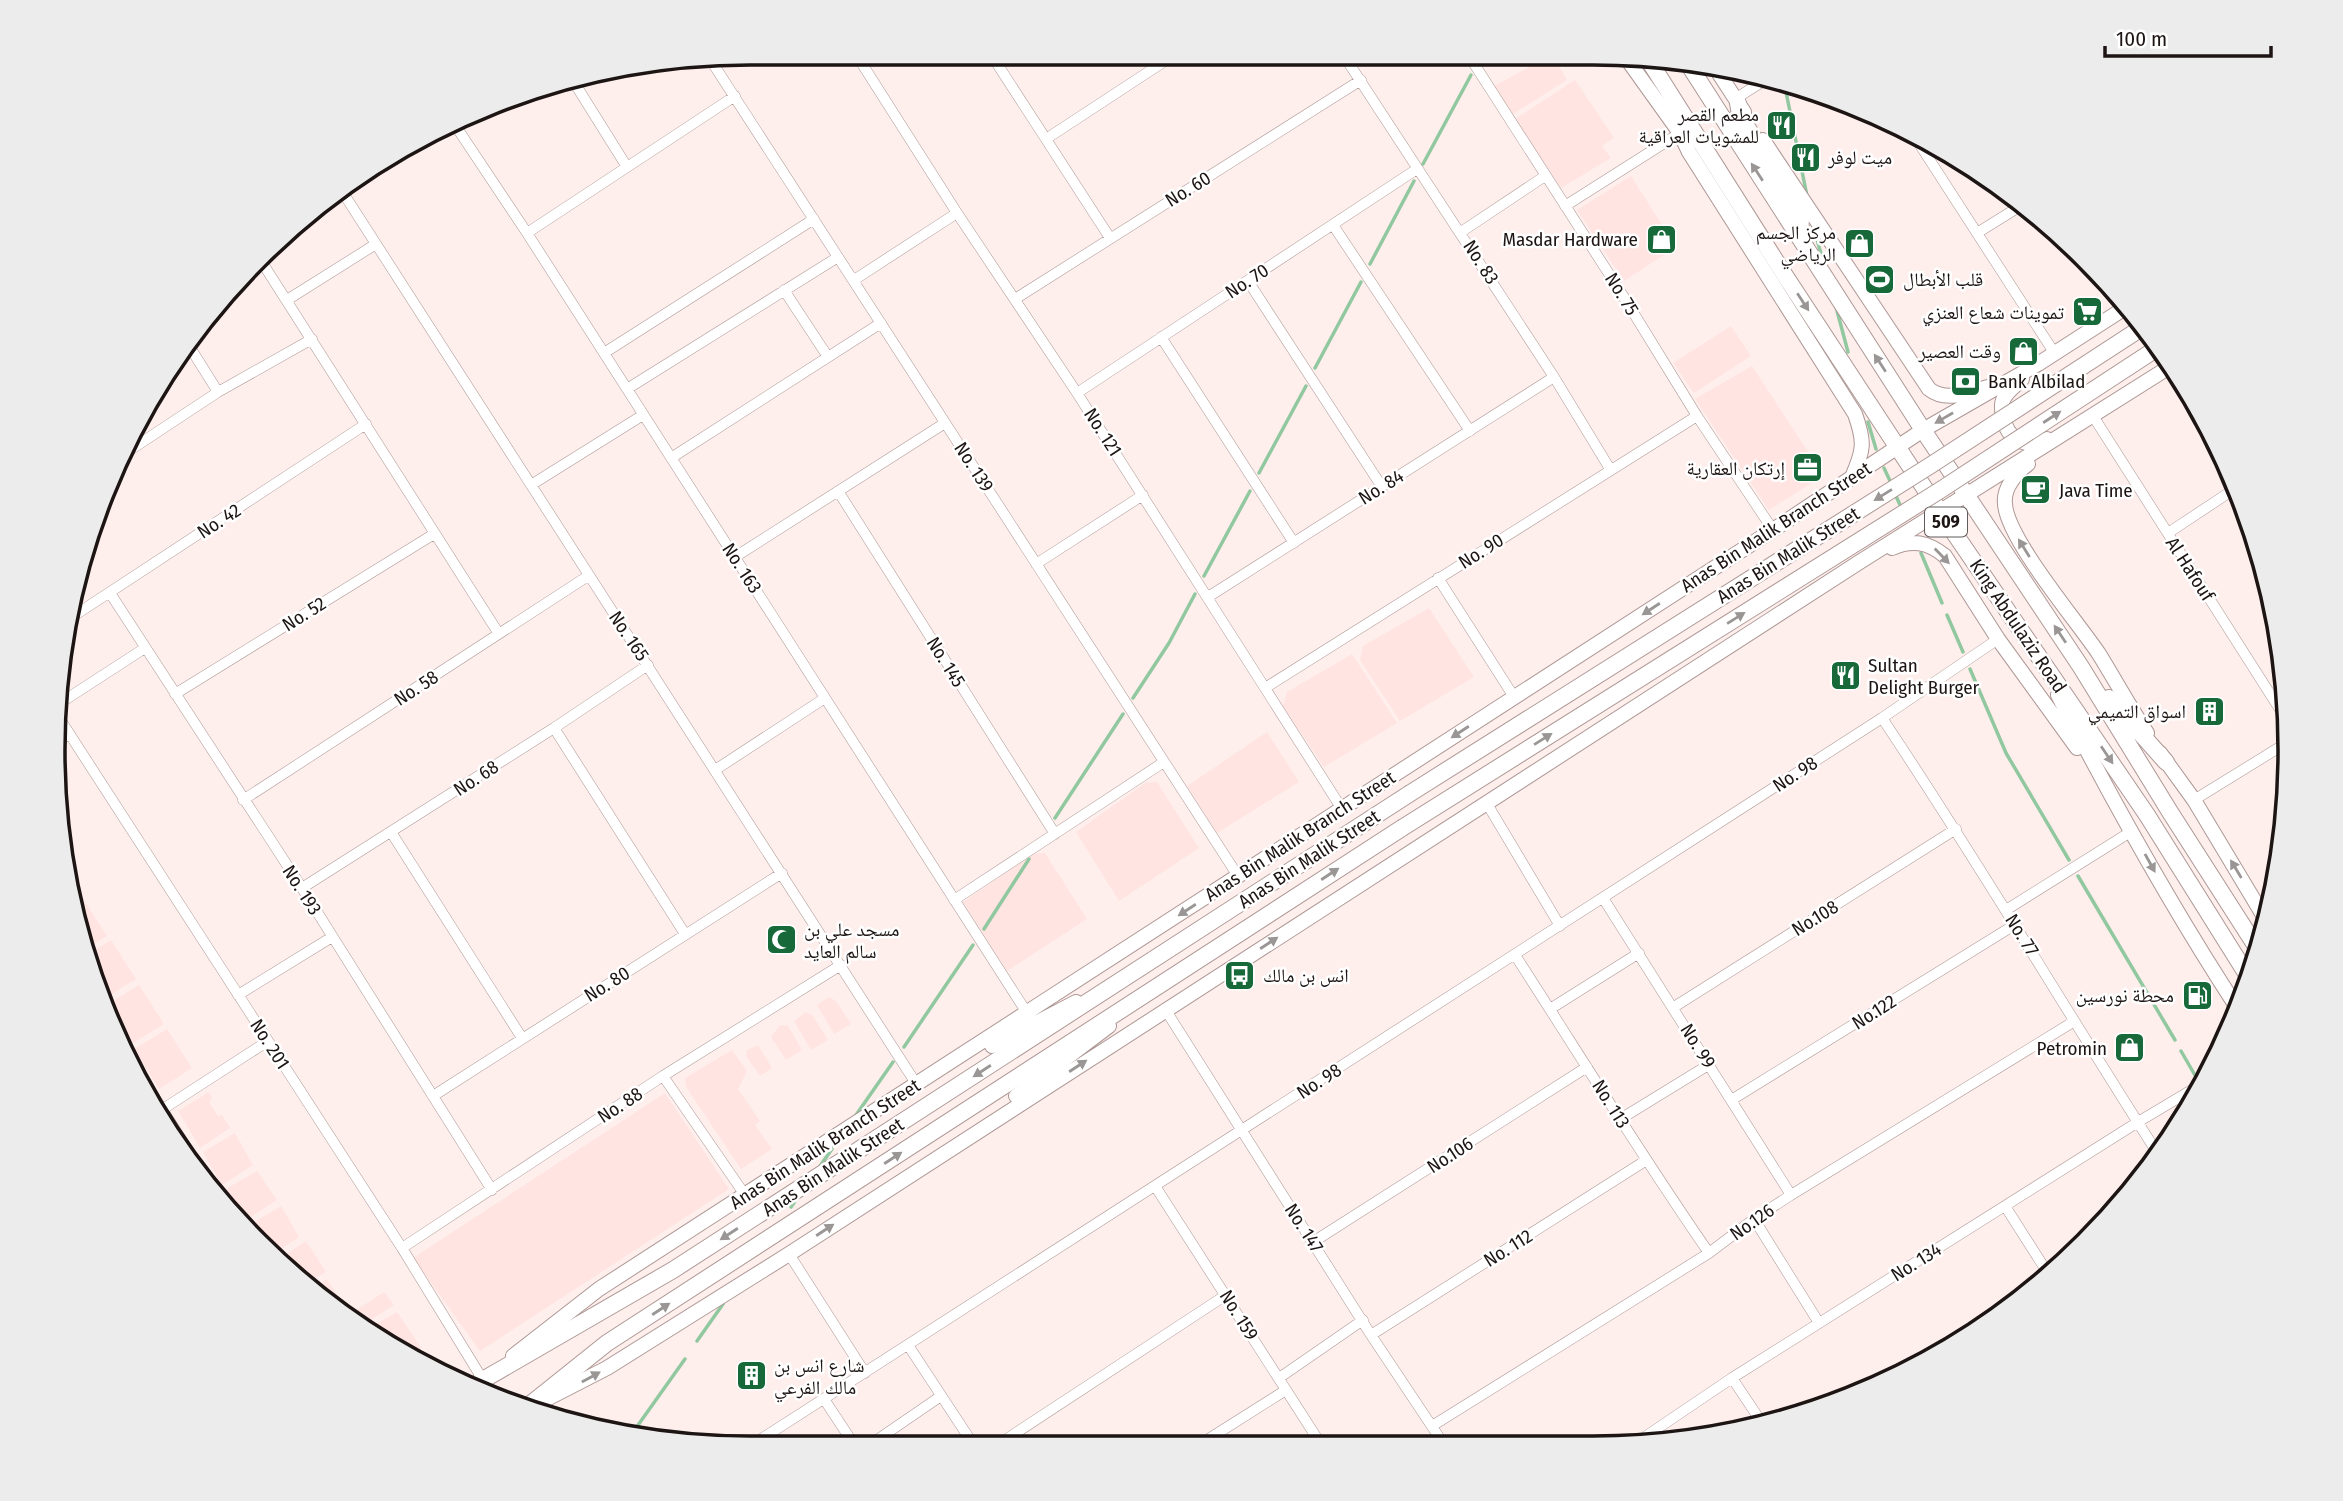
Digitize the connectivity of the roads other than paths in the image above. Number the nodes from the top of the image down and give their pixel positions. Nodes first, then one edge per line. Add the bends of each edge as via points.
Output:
1 (863, 65) edge
2 (998, 65) edge
3 (1157, 65) edge
4 (1351, 65) edge
5 (1475, 65) edge
6 (715, 66) edge
7 (1633, 66) edge
8 (1654, 68) edge
9 (1694, 73) edge
10 (1721, 77) edge
11 (1361, 80) junction
12 (1758, 85) edge
13 (577, 87) edge
14 (735, 96) junction
15 (1737, 101) junction
16 (458, 130) edge
17 (1680, 133) junction
18 (1045, 139) junction
19 (1924, 151) edge
20 (627, 167) junction
21 (1417, 169) junction
22 (1545, 176) junction
23 (346, 197) edge
24 (1565, 206) junction
25 (2014, 210) edge
26 (957, 213) junction
27 (814, 219) junction
28 (1334, 225) junction
29 (1461, 232) junction
30 (527, 233) junction
31 (1977, 233) junction
32 (1110, 238) junction
33 (1800, 238) junction
34 (376, 244) junction
35 (838, 257) junction
36 (265, 267) edge
37 (1784, 274) junction
38 (854, 280) junction
39 (1248, 281) junction
40 (784, 290) junction
41 (1015, 299) junction
42 (287, 300) junction
43 (2119, 312) edge
44 (881, 323) junction
45 (2136, 332) edge
46 (1161, 337) junction
47 (312, 339) junction
48 (193, 352) edge
49 (2151, 352) edge
50 (604, 353) junction
51 (2055, 354) junction
52 (828, 357) junction
53 (2038, 364) junction
54 (2163, 371) edge
55 (1554, 377) junction
56 (2005, 383) junction
57 (627, 388) junction
58 (218, 392) junction
59 (1077, 393) junction
60 (643, 415) junction
61 (1697, 416) junction
62 (2093, 416) junction
63 (945, 423) junction
64 (366, 424) junction
65 (2071, 429) junction
66 (1923, 430) junction
67 (1470, 431) junction
68 (140, 439) edge
69 (1898, 447) junction
70 (671, 458) junction
71 (1610, 469) junction
72 (1851, 478) junction
73 (531, 485) junction
74 (1382, 487) junction
75 (838, 491) junction
76 (2228, 493) edge
77 (1143, 495) junction
78 (1967, 495) junction
79 (1940, 512) junction
80 (1773, 530) junction
81 (2168, 533) junction
82 (434, 534) junction
83 (1294, 543) junction
84 (735, 557) junction
85 (1858, 563) junction
86 (1036, 564) junction
87 (588, 576) junction
88 (1438, 578) junction
89 (110, 593) junction
90 (1208, 597) junction
91 (79, 613) edge
92 (499, 634) junction
93 (1998, 639) junction
94 (145, 648) junction
95 (2040, 660) junction
96 (648, 665) junction
97 (2081, 667) junction
98 (1265, 688) junction
99 (175, 694) junction
100 (1514, 696) junction
101 (825, 698) junction
102 (67, 700) edge
103 (2277, 704) edge
104 (1882, 718) junction
105 (66, 728) edge
106 (554, 728) junction
107 (69, 734) junction
108 (65, 736) edge
109 (2278, 748) edge
110 (1164, 762) junction
111 (2165, 762) junction
112 (715, 769) junction
113 (2103, 783) junction
114 (243, 800) junction
115 (2194, 800) junction
116 (1486, 802) junction
117 (1342, 809) junction
118 (1956, 829) junction
119 (2132, 831) junction
120 (391, 832) junction
121 (1055, 834) junction
122 (782, 873) junction
123 (1238, 876) junction
124 (302, 888) junction
125 (1603, 898) junction
126 (954, 900) junction
127 (2259, 908) edge
128 (2006, 910) junction
129 (2016, 924) junction
130 (1560, 926) junction
131 (685, 934) junction
132 (331, 937) junction
133 (2252, 939) edge
134 (1639, 953) junction
135 (1515, 955) junction
136 (841, 965) junction
137 (1146, 965) junction
138 (2243, 968) edge
139 (1173, 977) junction
140 (238, 995) junction
141 (2231, 999) edge
142 (1674, 1007) junction
143 (1165, 1009) junction
144 (1550, 1009) junction
145 (1027, 1013) junction
146 (2073, 1022) junction
147 (522, 1038) junction
148 (268, 1041) junction
149 (1710, 1065) junction
150 (1587, 1067) junction
151 (663, 1076) junction
152 (918, 1084) junction
153 (2186, 1094) edge
154 (433, 1096) junction
155 (1733, 1100) junction
156 (166, 1107) edge
157 (1622, 1118) junction
158 (2138, 1122) junction
159 (1241, 1130) junction
160 (2153, 1146) edge
161 (1645, 1161) junction
162 (923, 1167) junction
163 (1156, 1186) junction
164 (492, 1190) junction
165 (745, 1195) junction
166 (1791, 1195) junction
167 (2005, 1206) junction
168 (1754, 1219) junction
169 (1313, 1242) junction
170 (402, 1248) junction
171 (1709, 1253) junction
172 (789, 1254) junction
173 (2044, 1267) edge
174 (1226, 1295) junction
175 (1363, 1320) junction
176 (1819, 1324) junction
177 (1371, 1335) junction
178 (908, 1345) junction
179 (865, 1373) junction
180 (472, 1377) edge
181 (1279, 1378) junction
182 (1732, 1378) junction
183 (480, 1381) edge
184 (481, 1381) edge
185 (1286, 1390) junction
186 (941, 1396) junction
187 (824, 1399) junction
188 (535, 1401) edge
189 (538, 1402) edge
190 (1758, 1416) edge
191 (1432, 1426) junction
192 (1650, 1434) edge
193 (766, 1436) edge
194 (848, 1436) edge
195 (883, 1436) edge
196 (968, 1436) edge
197 (1011, 1436) edge
198 (1213, 1436) edge
199 (1316, 1436) edge
200 (1438, 1436) edge

1 - 26 street, No. 121
2 - 18 street
3 - 18 street
4 - 11 street, No. 83
5 - 22 street, No. 75
6 - 14 street, No. 139
7 - 17 street
8 - 37 main road, King Abdulaziz Road / 509
33 -> 9 main road, King Abdulaziz Road / 509
10 - 15 street
11 - 21 street, No. 83
11 - 32 street, No. 60
12 - 15 street
13 - 20 street
14 - 20 street
14 - 27 street, No. 139
15 - 33 main road via 1740,115 1801,218
15 - 56 street via 1929,389 1954,396
16 - 30 street, No. 163
17 - 24 street
17 - 37 street via 1757,247
17 - 72 street via 1855,414 1863,436 1862,455
18 - 32 street
19 - 31 street
20 - 30 street
21 - 28 street, No. 70
21 - 29 street, No. 83
22 - 24 street, No. 75
22 - 29 street
23 - 34 street, No. 165
24 - 61 street, No. 75
25 - 31 street
26 - 38 street
26 - 41 street, No. 121
27 - 35 street, No. 139
27 - 50 street
28 - 39 street, No. 70
28 - 67 street
29 - 55 street, No. 83
30 - 50 street, No. 163
31 - 51 street
32 - 41 street, No. 60
66 -> 33 main road, King Abdulaziz Road / 509
34 - 42 street
34 - 73 street, No. 165
35 - 38 street, No. 139
35 - 40 street
36 - 42 street
37 -> 69 main road, King Abdulaziz Road / 509
38 - 44 street, No. 139
39 - 46 street, No. 70
39 - 74 street
40 - 52 street
40 - 57 street
41 - 59 street, No. 121
42 - 47 street
43 - 51 street, Anas Bin Malik Branch Street
44 - 52 street
44 - 63 street, No. 139
45 -> 137 main road, Anas Bin Malik Street, bridge
46 - 59 street, No. 70
46 - 83 street
47 - 58 street
47 - 64 street
48 - 58 street
139 -> 49 main road, Anas Bin Malik Street, bridge
50 - 57 street, No. 163
51 - 53 street, Anas Bin Malik Branch Street
52 - 70 street
53 - 56 street, Anas Bin Malik Branch Street
53 - 65 street via 2003,398 2007,432 2028,444
54 - 62 street
55 - 67 street, No. 84
55 - 71 street, No. 83
56 -> 66 street, Anas Bin Malik Branch Street
57 - 60 street, No. 163
58 - 68 street
59 - 77 street, No. 121
60 - 70 street, No. 163
60 - 73 street
61 - 71 street, No. 90
61 - 80 street, No. 75
62 - 65 street
62 - 81 street, Al Hafouf
63 - 75 street
63 - 86 street, No. 139
64 - 82 street
64 - 89 street, No. 42
65 - 78 street
111 -> 65 street via 2099,654 2024,549 2007,513 2008,486 2019,471
66 - 69 street, Anas Bin Malik Branch Street
66 - 78 main road, King Abdulaziz Road / 509
67 - 74 street, No. 84
69 - 72 street, Anas Bin Malik Branch Street
69 - 79 main road, King Abdulaziz Road / 509
70 - 84 street, No. 163
71 - 88 street, No. 90
72 - 80 street, Anas Bin Malik Branch Street
73 - 87 street, No. 165
74 - 83 street, No. 84
75 - 84 street
75 - 121 street, No. 145
76 - 81 street
77 - 86 street
77 - 90 street, No. 121
78 - 79 street
97 -> 78 main road, King Abdulaziz Road / 509
79 - 85 street
79 - 95 main road, King Abdulaziz Road / 509
80 -> 100 street, Anas Bin Malik Branch Street
81 - 103 street, Al Hafouf
82 - 92 street
82 - 99 street, No. 52
83 - 90 street, No. 84
84 - 101 street, No. 163
85 -> 93 street via 1904,543 1934,547 1945,556
85 - 116 street
86 - 110 street, No. 139
87 - 92 street, No. 58
87 - 96 street, No. 165
88 - 98 street, No. 90
88 - 100 street
89 - 91 street, No. 42
89 - 94 street, No. 193
90 - 98 street, No. 121
92 - 114 street, No. 58
93 - 104 street, No. 98
93 - 113 street
94 - 99 street, No. 193
94 - 102 street
95 - 113 street
95 -> 138 main road, King Abdulaziz Road / 509 via 2133,794
96 - 106 street, No. 68
96 - 112 street, No. 165
97 - 111 main road
97 - 133 main road, King Abdulaziz Road / 509
98 - 117 street, No. 121
99 - 114 street, No. 193
100 -> 117 street, Anas Bin Malik Branch Street
101 - 112 street
101 - 126 street, No. 163
104 - 118 street, No. 77
104 - 125 street, No. 98
105 - 107 street, No. 201
106 - 120 street, No. 68
106 - 131 street
107 - 108 street
107 - 140 street, No. 201
109 - 115 street
110 - 121 street
110 - 123 street, No. 139
111 - 115 street
112 - 122 street, No. 165
113 - 119 street
114 - 124 street, No. 193
127 -> 115 street
116 - 130 street
143 -> 116 street
117 - 123 street, Anas Bin Malik Branch Street
118 - 128 street, No. 77
118 - 142 street, No.108
119 - 128 street
119 -> 141 street
120 - 124 street, No. 68
120 - 147 street
121 - 126 street
122 - 131 street, No. 80
122 - 136 street, No. 165
123 -> 145 street, Anas Bin Malik Branch Street
124 - 132 street, No. 193
125 - 130 street, No. 98
125 - 134 street, No. 99
126 - 145 street, No. 163
128 - 129 street, No. 77
129 - 146 street, No. 77
129 - 155 street, No.122
130 - 135 street, No. 98
131 - 147 street, No. 80
132 - 140 street
132 - 154 street, No. 193
134 - 142 street, No. 99
134 - 144 street
135 - 144 street, No. 113
135 - 159 street, No. 98
136 - 151 street, No. 88
136 - 152 street, No. 165
137 - 152 street
137 -> 184 main road, Anas Bin Malik Street via 673,1270
139 - 162 street
188 -> 139 main road, Anas Bin Malik Street via 607,1343
140 - 148 street, No. 201
142 - 149 street, No. 99
143 - 159 street, No. 147
162 -> 143 street
144 - 150 street, No. 113
145 - 152 street, Anas Bin Malik Branch Street
146 - 158 street, No. 77
146 - 166 street, No.126
147 - 154 street, No. 80
148 - 156 street
148 - 170 street, No. 201
149 - 155 street, No. 99
149 - 157 street
150 - 157 street, No. 113
150 - 169 street, No.106
151 - 164 street, No. 88
151 - 165 street
152 - 165 street, Anas Bin Malik Branch Street
153 - 158 street, No. 134
154 - 164 street, No. 193
155 - 166 street, No. 99
157 - 161 street, No. 113
158 - 160 street, No. 77
158 - 167 street, No. 134
159 - 163 street, No. 98
159 - 169 street, No. 147
161 - 171 street, No. 113
161 - 177 street, No. 112
172 -> 162 street
163 - 174 street, No. 159
163 - 178 street, No. 98
164 - 170 street, No. 88
165 - 183 street, Anas Bin Malik Branch Street via 599,1289
166 - 168 street, No.126
167 - 173 street
167 - 176 street, No. 134
168 - 171 street, No.126
168 - 176 street
169 - 175 street, No. 147
170 - 180 street, No. 201
171 - 191 street, No.126
172 - 179 street
189 -> 172 street via 607,1368
174 - 181 street, No. 159
174 - 197 street
175 - 177 street, No. 147
175 - 181 street
176 - 182 street, No. 134
177 - 191 street, No. 147
178 - 179 street, No. 98
178 - 186 street
179 - 187 street, No. 98
181 - 185 street, No. 159
182 - 190 street
182 - 192 street, No. 134
185 - 198 street
185 - 199 street, No. 159
186 - 195 street
186 - 196 street
187 - 193 street, No. 98
187 - 194 street
191 - 200 street, No. 147

